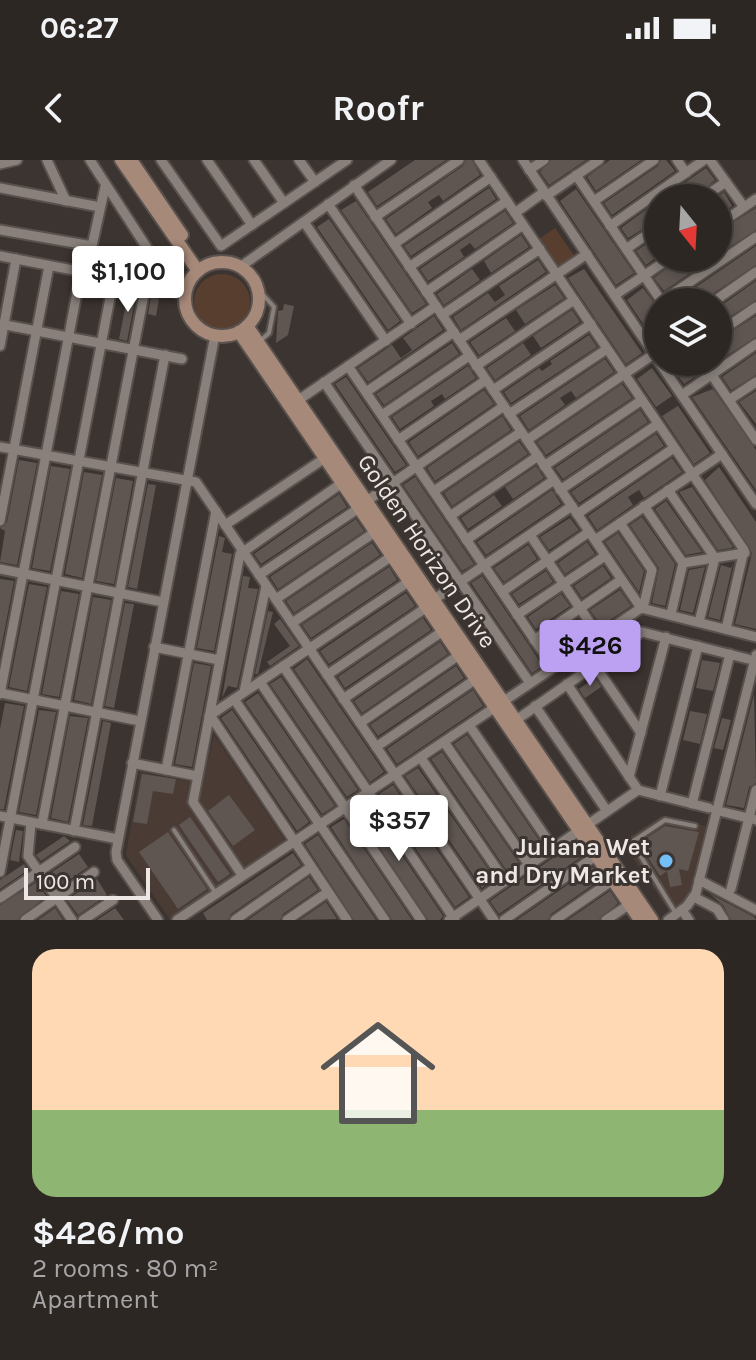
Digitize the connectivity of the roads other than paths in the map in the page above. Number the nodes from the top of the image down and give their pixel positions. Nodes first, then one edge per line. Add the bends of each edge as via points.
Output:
1 (17, 160) edge
2 (47, 160) edge
3 (90, 160) edge
4 (121, 160) edge
5 (131, 160) edge
6 (161, 160) edge
7 (207, 160) edge
8 (254, 160) edge
9 (299, 160) edge
10 (347, 160) edge
11 (391, 160) edge
12 (459, 160) edge
13 (479, 160) edge
14 (523, 160) edge
15 (544, 160) edge
16 (599, 160) edge
17 (654, 160) edge
18 (677, 160) edge
19 (704, 160) edge
20 (710, 160) edge
21 (0, 164) edge
22 (529, 170) junction
23 (686, 173) junction
24 (576, 175) junction
25 (491, 177) junction
26 (315, 182) junction
27 (726, 182) junction
28 (723, 184) edge
29 (354, 185) junction
30 (105, 187) junction
31 (0, 188) edge
32 (545, 194) junction
33 (756, 199) edge
34 (66, 201) junction
35 (507, 201) junction
36 (594, 201) junction
37 (284, 203) junction
38 (328, 204) junction
39 (100, 207) junction
40 (744, 207) junction
41 (515, 213) junction
42 (732, 215) edge
43 (375, 217) junction
44 (304, 222) junction
45 (252, 225) junction
46 (523, 225) junction
47 (610, 226) junction
48 (0, 230) edge
49 (644, 237) edge
50 (756, 237) edge
51 (394, 244) junction
52 (540, 249) junction
53 (626, 249) junction
54 (587, 254) junction
55 (0, 256) edge
56 (16, 259) junction
57 (49, 266) junction
58 (240, 267) junction
59 (409, 267) junction
60 (202, 268) junction
61 (162, 271) dead end
62 (81, 272) junction
63 (649, 272) edge
64 (756, 272) edge
65 (557, 274) junction
66 (644, 275) junction
67 (114, 277) junction
68 (146, 284) junction
69 (257, 288) junction
70 (653, 288) edge
71 (682, 288) edge
72 (732, 289) edge
73 (186, 291) junction
74 (426, 292) junction
75 (615, 295) junction
76 (574, 300) junction
77 (756, 307) edge
78 (439, 310) junction
79 (732, 323) edge
80 (2, 324) edge
81 (411, 324) junction
82 (591, 324) junction
83 (243, 329) junction
84 (37, 331) junction
85 (215, 335) junction
86 (456, 336) junction
87 (68, 337) junction
88 (644, 339) edge
89 (386, 341) junction
90 (100, 343) junction
91 (258, 343) junction
92 (756, 344) edge
93 (0, 346) edge
94 (133, 349) junction
95 (607, 349) junction
96 (165, 355) junction
97 (469, 356) junction
98 (182, 359) dead end
99 (732, 360) edge
100 (644, 365) edge
101 (348, 366) junction
102 (476, 366) junction
103 (624, 374) junction
104 (669, 376) edge
105 (709, 376) edge
106 (713, 376) edge
107 (486, 380) junction
108 (324, 382) junction
109 (756, 382) edge
110 (493, 390) junction
111 (366, 392) junction
112 (682, 395) junction
113 (642, 400) junction
114 (729, 400) junction
115 (297, 401) junction
116 (506, 410) junction
117 (382, 415) junction
118 (756, 417) edge
119 (658, 424) junction
120 (745, 424) junction
121 (524, 436) junction
122 (398, 440) junction
123 (756, 440) edge
124 (0, 447) edge
125 (674, 448) junction
126 (14, 449) junction
127 (722, 454) junction
128 (46, 455) junction
129 (538, 456) junction
130 (325, 458) junction
131 (78, 461) junction
132 (417, 466) junction
133 (544, 466) junction
134 (111, 467) junction
135 (142, 473) junction
136 (692, 473) junction
137 (554, 480) junction
138 (187, 481) junction
139 (392, 482) junction
140 (342, 483) junction
141 (560, 490) junction
142 (668, 490) junction
143 (434, 491) junction
144 (753, 492) edge
145 (371, 498) dead end
146 (756, 504) edge
147 (644, 506) junction
148 (359, 508) junction
149 (574, 510) junction
150 (216, 511) junction
151 (450, 516) junction
152 (0, 521) edge
153 (620, 523) junction
154 (225, 525) junction
155 (375, 532) junction
156 (530, 535) junction
157 (592, 536) junction
158 (466, 540) junction
159 (243, 551) junction
160 (745, 553) junction
161 (392, 556) junction
162 (605, 556) junction
163 (715, 558) junction
164 (547, 561) junction
165 (683, 563) junction
166 (484, 566) junction
167 (0, 569) edge
168 (23, 573) junction
169 (259, 575) junction
170 (413, 579) junction
171 (55, 580) junction
172 (621, 580) junction
173 (459, 582) junction
174 (563, 584) junction
175 (88, 586) junction
176 (266, 586) junction
177 (502, 592) junction
178 (119, 593) junction
179 (439, 596) dead end
180 (276, 599) junction
181 (163, 602) junction
182 (427, 607) junction
183 (580, 608) junction
184 (642, 608) junction
185 (671, 614) junction
186 (517, 615) junction
187 (699, 622) junction
188 (292, 623) junction
189 (726, 629) junction
190 (443, 631) junction
191 (599, 636) junction
192 (666, 637) junction
193 (756, 637) edge
194 (534, 640) junction
195 (698, 646) junction
196 (154, 647) junction
197 (309, 649) junction
198 (188, 654) junction
199 (730, 654) junction
200 (459, 655) junction
201 (752, 657) edge
202 (219, 660) junction
203 (594, 664) junction
204 (283, 666) junction
205 (553, 667) junction
206 (327, 675) junction
207 (476, 679) junction
208 (260, 682) junction
209 (530, 683) junction
210 (567, 684) junction
211 (244, 692) junction
212 (0, 693) edge
213 (33, 699) junction
214 (234, 699) junction
215 (343, 699) junction
216 (744, 699) junction
217 (756, 702) edge
218 (502, 703) junction
219 (65, 706) junction
220 (535, 706) junction
221 (97, 712) junction
222 (209, 715) junction
223 (140, 721) junction
224 (360, 723) junction
225 (512, 723) junction
226 (469, 725) junction
227 (641, 733) junction
228 (444, 742) junction
229 (376, 747) junction
230 (421, 758) junction
231 (132, 763) junction
232 (166, 770) junction
233 (197, 776) junction
234 (395, 776) junction
235 (629, 777) junction
236 (638, 790) junction
237 (756, 790) edge
238 (369, 793) junction
239 (660, 796) junction
240 (692, 804) junction
241 (345, 808) junction
242 (712, 809) junction
243 (607, 811) junction
244 (5, 817) edge
245 (752, 819) edge
246 (37, 824) junction
247 (320, 825) junction
248 (695, 826) dead end
249 (584, 828) junction
250 (174, 830) dead end
251 (74, 831) junction
252 (118, 839) junction
253 (294, 842) junction
254 (75, 847) dead end
255 (553, 848) junction
256 (597, 855) junction
257 (529, 865) junction
258 (311, 867) junction
259 (0, 872) edge
260 (39, 872) junction
261 (94, 872) dead end
262 (242, 875) junction
263 (613, 880) junction
264 (699, 880) junction
265 (505, 881) junction
266 (731, 889) dead end
267 (328, 892) junction
268 (216, 893) junction
269 (694, 897) junction
270 (0, 898) edge
271 (57, 898) junction
272 (480, 899) junction
273 (113, 900) dead end
274 (630, 904) junction
275 (194, 909) junction
276 (756, 910) edge
277 (675, 915) edge
278 (343, 919) edge
279 (452, 919) edge
280 (25, 920) edge
281 (72, 920) edge
282 (83, 920) edge
283 (158, 920) edge
284 (177, 920) edge
285 (201, 920) edge
286 (235, 920) edge
287 (287, 920) edge
288 (385, 920) edge
289 (421, 920) edge
290 (494, 920) edge
291 (504, 920) edge
292 (555, 920) edge
293 (606, 920) edge
294 (640, 920) edge
295 (652, 920) edge
296 (689, 920) edge
297 (724, 920) edge

1 - 21 street
2 - 34 street
3 - 30 street
4 - 60 street
5 - 60 street
6 - 45 street via 221,246
7 - 45 street
8 - 37 street
9 - 26 street
10 - 26 street
11 - 29 street
12 - 43 street
13 - 25 street
14 - 22 street
15 - 22 street
16 - 24 street
17 - 36 street
18 - 23 street
19 - 23 street
20 - 27 street
22 - 32 street
23 - 47 street
24 - 32 street
24 - 36 street
25 - 35 street
25 - 51 street
26 - 37 street
27 - 28 street
27 - 40 street
29 - 38 street
29 - 43 street
30 - 39 street
30 - 61 street
31 - 34 street
32 - 41 street
32 - 54 street
33 - 40 street
34 - 39 street
35 - 41 street
35 - 59 street
36 - 47 street
37 - 45 street
38 - 44 street
38 - 81 street
39 - 48 street via 92,246
40 - 42 street
41 - 46 street
43 - 51 street
44 - 58 street
44 - 89 street
46 - 52 street
46 - 74 street
47 - 53 street
49 - 53 street
50 - 71 street
51 - 59 street
52 - 65 street
52 - 78 street
53 - 66 street
54 - 65 street
54 - 75 street
55 - 56 street
56 - 57 street
56 - 80 street
57 - 62 street
57 - 84 street
58 - 60 street via 227,263
58 - 69 street
59 - 74 street
60 - 73 street
62 - 67 street
62 - 87 street
63 - 66 street
64 - 72 street
65 - 76 street
65 - 86 street
66 - 70 street
66 - 75 street
67 - 68 street
67 - 90 street
68 - 73 street
68 - 94 street
69 - 83 street via 258,309
69 - 91 lane via 274,307 269,333
73 - 85 street via 194,324
74 - 78 street
75 - 88 street
76 - 82 street
76 - 102 street
77 - 79 street
78 - 81 street
78 - 86 street
80 - 84 street
80 - 93 street
81 - 89 street
82 - 95 street
82 - 110 street
83 - 85 street
83 - 91 street, Golden Horizon Drive
83 - 130 street, Golden Horizon Drive
84 - 87 street
84 - 126 street
85 - 138 street
86 - 97 street
86 - 111 street
87 - 90 street
87 - 128 street
89 - 101 street
90 - 94 street
90 - 131 street
91 - 115 street, Golden Horizon Drive
92 - 99 street
94 - 96 street
94 - 134 street
95 - 103 street
95 - 116 street
96 - 98 street
96 - 135 street
97 - 102 street
97 - 117 street
100 - 103 street
101 - 108 street
101 - 111 street
102 - 107 street
103 - 113 street
103 - 121 street
104 - 112 street
105 - 112 street
106 - 114 street
107 - 110 street
107 - 122 street
108 - 115 street
108 - 139 street
109 - 114 street
110 - 116 street
111 - 117 street
112 - 127 street
113 - 119 street
113 - 133 street
114 - 120 street
115 - 170 street, Golden Horizon Drive
116 - 121 street
116 - 132 street
117 - 122 street
118 - 120 street
119 - 125 street
119 - 141 street
120 - 123 street
121 - 129 street
121 - 143 street
122 - 132 street
124 - 126 street
125 - 136 street
125 - 149 street
126 - 128 street
126 - 152 street
127 - 136 street
127 - 144 street
128 - 131 street
128 - 168 street
129 - 133 street
129 - 151 street
130 - 140 street, Golden Horizon Drive
130 - 154 street
131 - 134 street
131 - 171 street
132 - 139 street
132 - 143 street
133 - 137 street
134 - 135 street
134 - 175 street
135 - 138 street
135 - 178 street
136 - 142 street
136 - 160 street
137 - 141 street
137 - 158 street
138 - 150 street via 196,482
138 - 181 street
139 - 145 street
139 - 173 street
140 - 148 street, Golden Horizon Drive
140 - 159 street
141 - 149 street
142 - 147 street
142 - 163 street
143 - 151 street
144 - 146 street
147 - 153 street
147 - 165 street
148 - 155 street, Golden Horizon Drive
148 - 169 street
149 - 156 street
149 - 157 street
150 - 154 street
150 - 198 street
151 - 158 street
153 - 157 street
153 - 184 street via 652,570
154 - 159 street
155 - 161 street, Golden Horizon Drive
155 - 180 street
156 - 164 street
156 - 166 street
157 - 162 street
157 - 164 street
158 - 166 street
159 - 169 street
159 - 202 street
160 - 163 street
160 - 189 street
161 - 170 street, Golden Horizon Drive
161 - 188 street
162 - 172 street
162 - 174 street
163 - 165 street
163 - 187 street
164 - 174 street
164 - 177 street
165 - 185 street
166 - 173 street
166 - 177 street
167 - 168 street
168 - 171 street
168 - 212 street
169 - 176 street
170 - 182 street, Golden Horizon Drive
170 - 197 street
170 - 218 street, Golden Horizon Drive
171 - 175 street
171 - 213 street
172 - 183 street
172 - 184 street
173 - 179 street
173 - 209 street
174 - 183 street
174 - 186 street
175 - 178 street
175 - 219 street
176 - 180 street
176 - 211 street
177 - 186 street
178 - 181 street
178 - 221 street
180 - 188 street
181 - 196 street
182 - 190 street, Golden Horizon Drive
182 - 206 street
183 - 191 street
183 - 194 street
184 - 185 street
184 - 191 street
185 - 187 street
186 - 194 street
187 - 189 street
188 - 197 street
189 - 193 street
190 - 200 street, Golden Horizon Drive
190 - 215 street
191 - 205 street
192 - 195 street
192 - 203 street via 642,632
192 - 227 street
194 - 205 street
195 - 199 street
195 - 239 street
196 - 198 street
196 - 223 street
197 - 204 street
197 - 206 street
198 - 202 street
198 - 232 street
199 - 201 street
199 - 240 street
200 - 207 street, Golden Horizon Drive
200 - 224 street
201 - 216 street
202 - 222 street
203 - 210 street
203 - 227 street
204 - 208 street
204 - 238 street
205 - 209 street
206 - 215 street
207 - 218 street, Golden Horizon Drive
207 - 229 street
208 - 211 street
208 - 241 street
209 - 218 street
210 - 220 street
210 - 235 street
211 - 214 street
212 - 213 street
213 - 219 street
213 - 244 street
214 - 222 street
214 - 247 street
215 - 224 street
216 - 217 street
216 - 242 street
218 - 225 street, Golden Horizon Drive
218 - 226 street
219 - 221 street
219 - 246 street
220 - 225 street
220 - 243 street
221 - 223 street
221 - 251 street
222 - 233 street
222 - 253 street
223 - 231 street
224 - 229 street
225 - 249 street, Golden Horizon Drive
226 - 228 street
226 - 255 street
227 - 235 street
228 - 230 street
228 - 257 street
229 - 234 street
230 - 234 street
230 - 265 street
231 - 232 street
231 - 252 street
232 - 233 street
233 - 262 street via 194,806
234 - 238 street
234 - 272 street
235 - 236 street
236 - 239 street
236 - 243 street
237 - 245 street
238 - 241 street
238 - 279 street
239 - 240 street
240 - 242 street
241 - 247 street
241 - 289 street
242 - 245 street
242 - 264 street
243 - 249 street
244 - 246 street
244 - 259 street
245 - 266 street
246 - 251 street
246 - 260 street via 27,851
247 - 253 street
247 - 288 street
248 - 277 lane via 665,820 632,842
249 - 255 street
249 - 256 street, Golden Horizon Drive
249 - 295 street, Golden Horizon Drive
250 - 268 lane
251 - 252 street
252 - 283 street via 117,860
253 - 258 street
253 - 262 street
254 - 260 street
255 - 257 street
256 - 263 street, Golden Horizon Drive
256 - 291 street
257 - 265 street
258 - 267 street
258 - 286 street
260 - 270 street
260 - 271 street
261 - 271 street
262 - 268 street
263 - 274 street, Golden Horizon Drive
263 - 292 street
264 - 269 street
264 - 276 street
265 - 272 street
267 - 278 street
267 - 287 street
268 - 275 street
269 - 277 street
269 - 297 street via 717,909
271 - 280 street
271 - 281 street
272 - 279 street
272 - 290 street
273 - 282 street
274 - 293 street
274 - 294 street, Golden Horizon Drive
275 - 284 street
275 - 285 street
277 - 296 street

